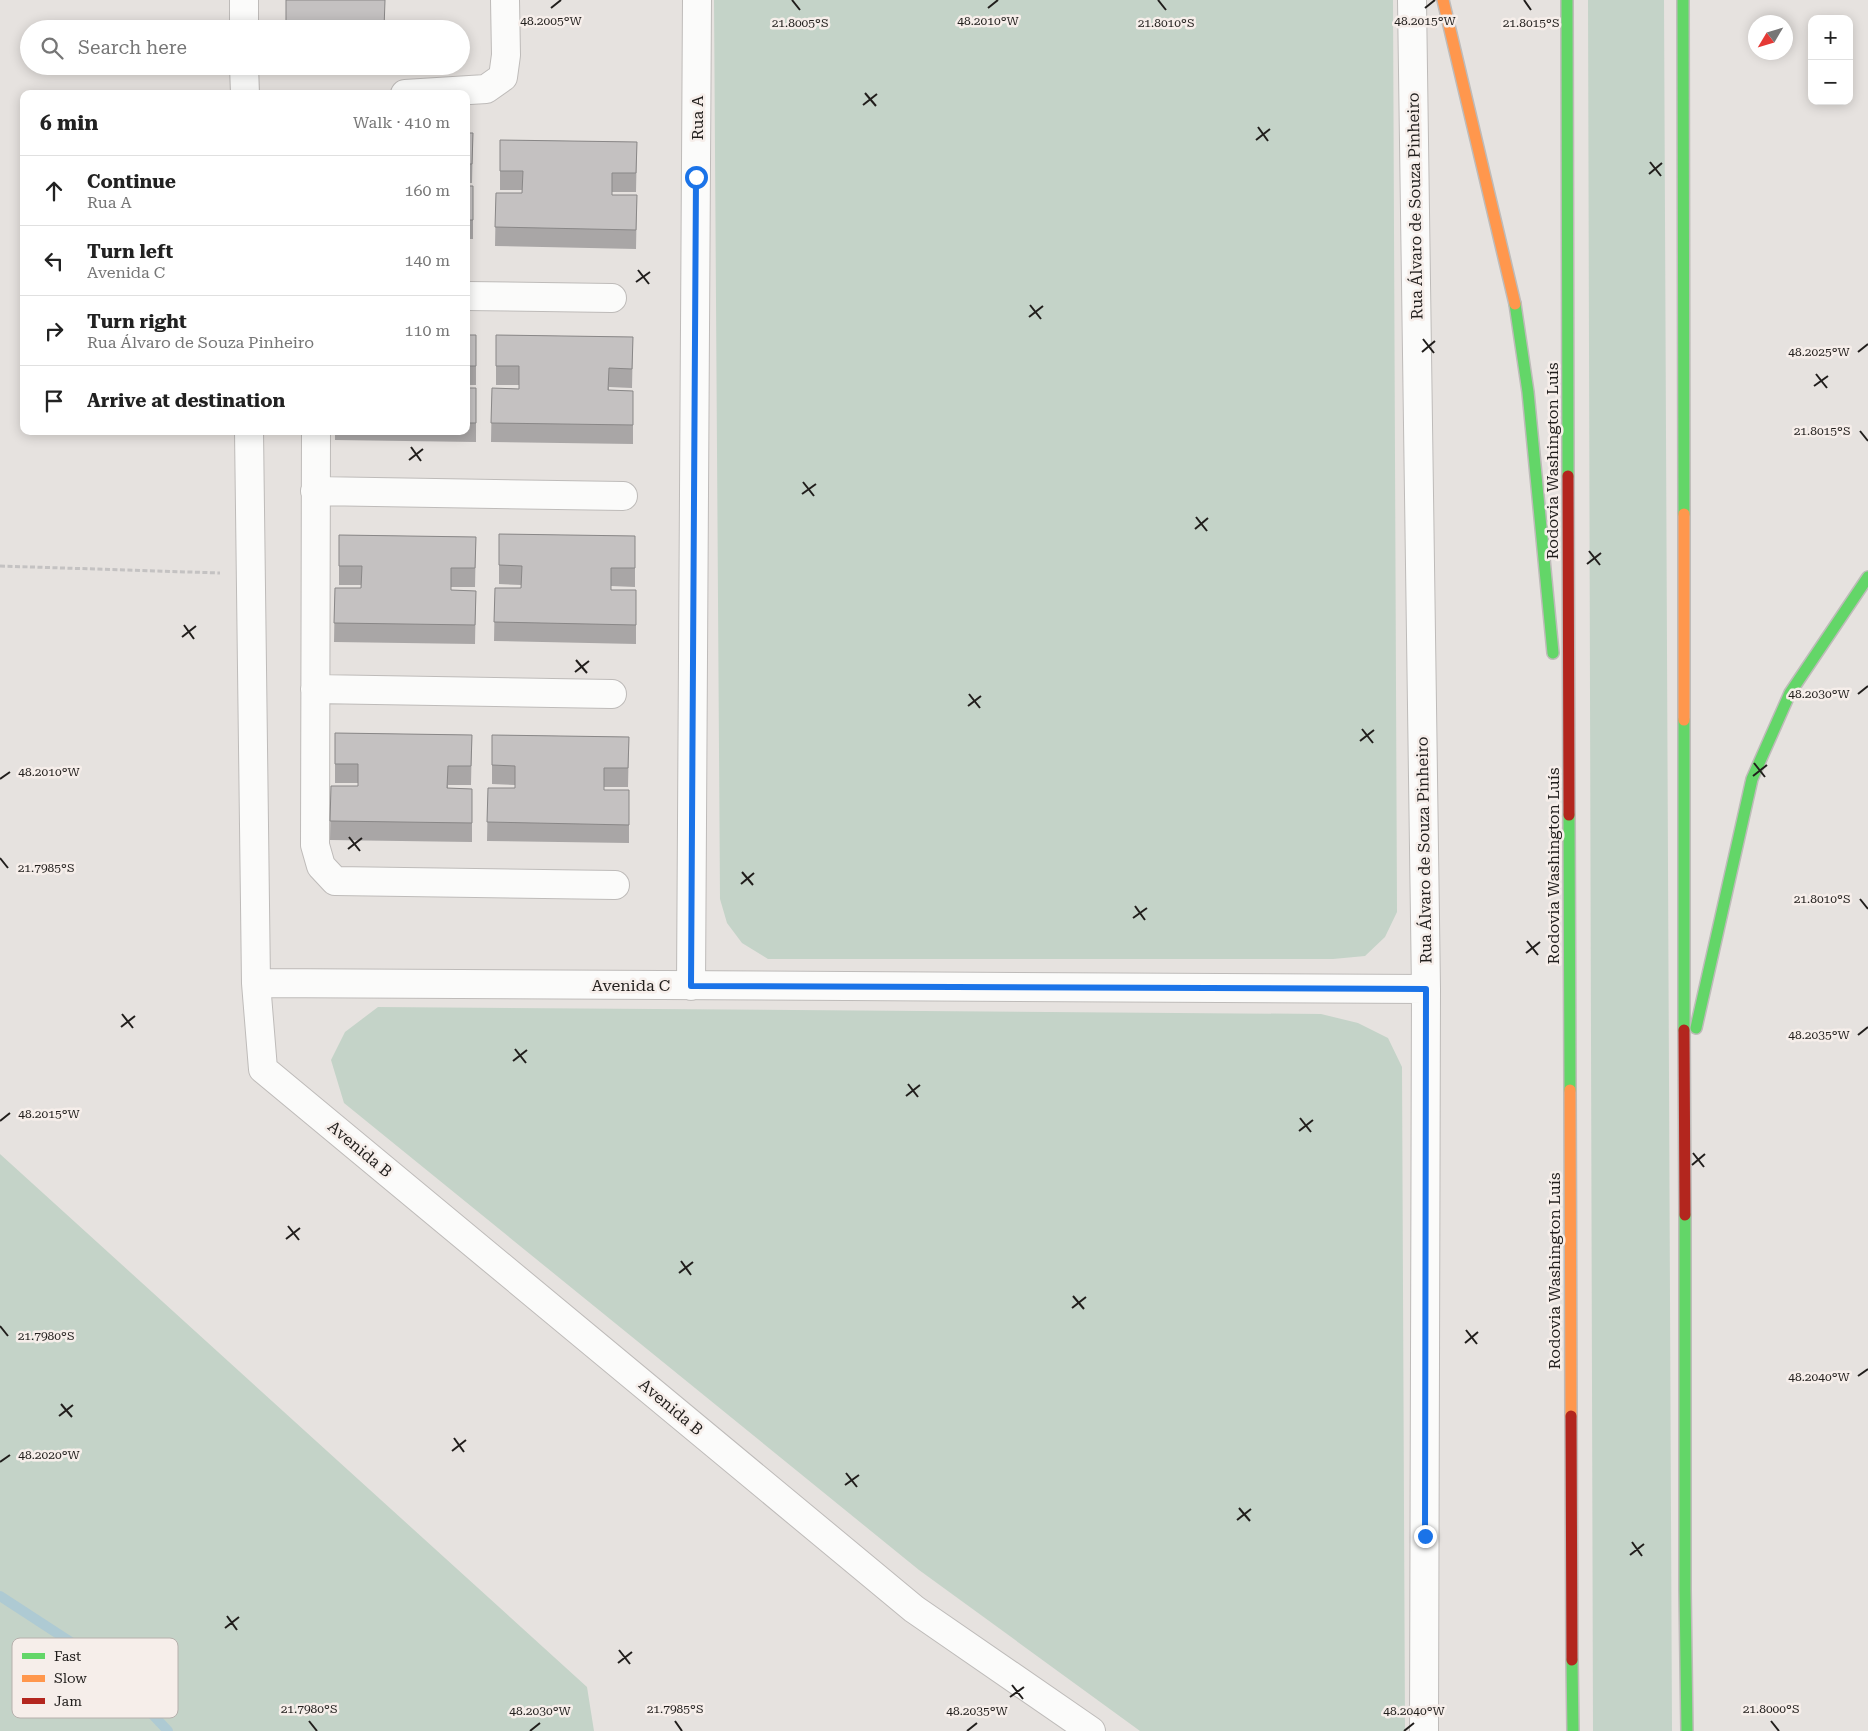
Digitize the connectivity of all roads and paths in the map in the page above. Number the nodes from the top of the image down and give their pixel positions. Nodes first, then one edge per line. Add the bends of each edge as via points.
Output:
1 (244, 0) edge
2 (505, 0) edge
3 (697, 0) edge
4 (1412, 0) edge
5 (1443, 0) edge
6 (1567, 0) edge
7 (1683, 0) edge
8 (244, 20) edge
9 (244, 75) edge
10 (245, 90) edge
11 (470, 90) edge
12 (470, 296) edge
13 (612, 298) dead end
14 (249, 435) edge
15 (316, 435) edge
16 (316, 491) junction
17 (623, 496) dead end
18 (0, 566) edge
19 (250, 574) junction
20 (1868, 577) edge
21 (1554, 666) dead end
22 (315, 689) junction
23 (612, 694) dead end
24 (1557, 695) dead end
25 (1569, 832) junction
26 (615, 884) dead end
27 (256, 983) junction
28 (691, 986) junction
29 (1426, 989) junction
30 (1685, 1076) junction
31 (1091, 1731) edge
32 (1424, 1731) edge
33 (1573, 1731) edge
34 (1686, 1731) edge

1 - 8 street
2 - 11 street via 503,77 486,89
3 - 28 street, Rua A
4 - 29 street, Rua Álvaro de Souza Pinheiro
5 - 21 highway via 1518,319
6 - 25 highway, Rodovia Washington Luís
7 - 30 highway
9 - 10 street
12 - 13 street
14 - 19 street
15 - 16 street
16 - 17 street
16 - 22 street
18 - 19 path
19 - 27 street
20 - 30 highway via 1790,693 1752,779
22 - 23 street
22 - 26 street via 315,845 321,866 335,881
24 - 25 highway
25 - 33 highway, Rodovia Washington Luís
27 - 28 street, Avenida C
27 - 31 street, Avenida B via 264,1069 914,1609
28 - 29 street, Avenida C
29 - 32 street, Rua Álvaro de Souza Pinheiro
30 - 34 highway

